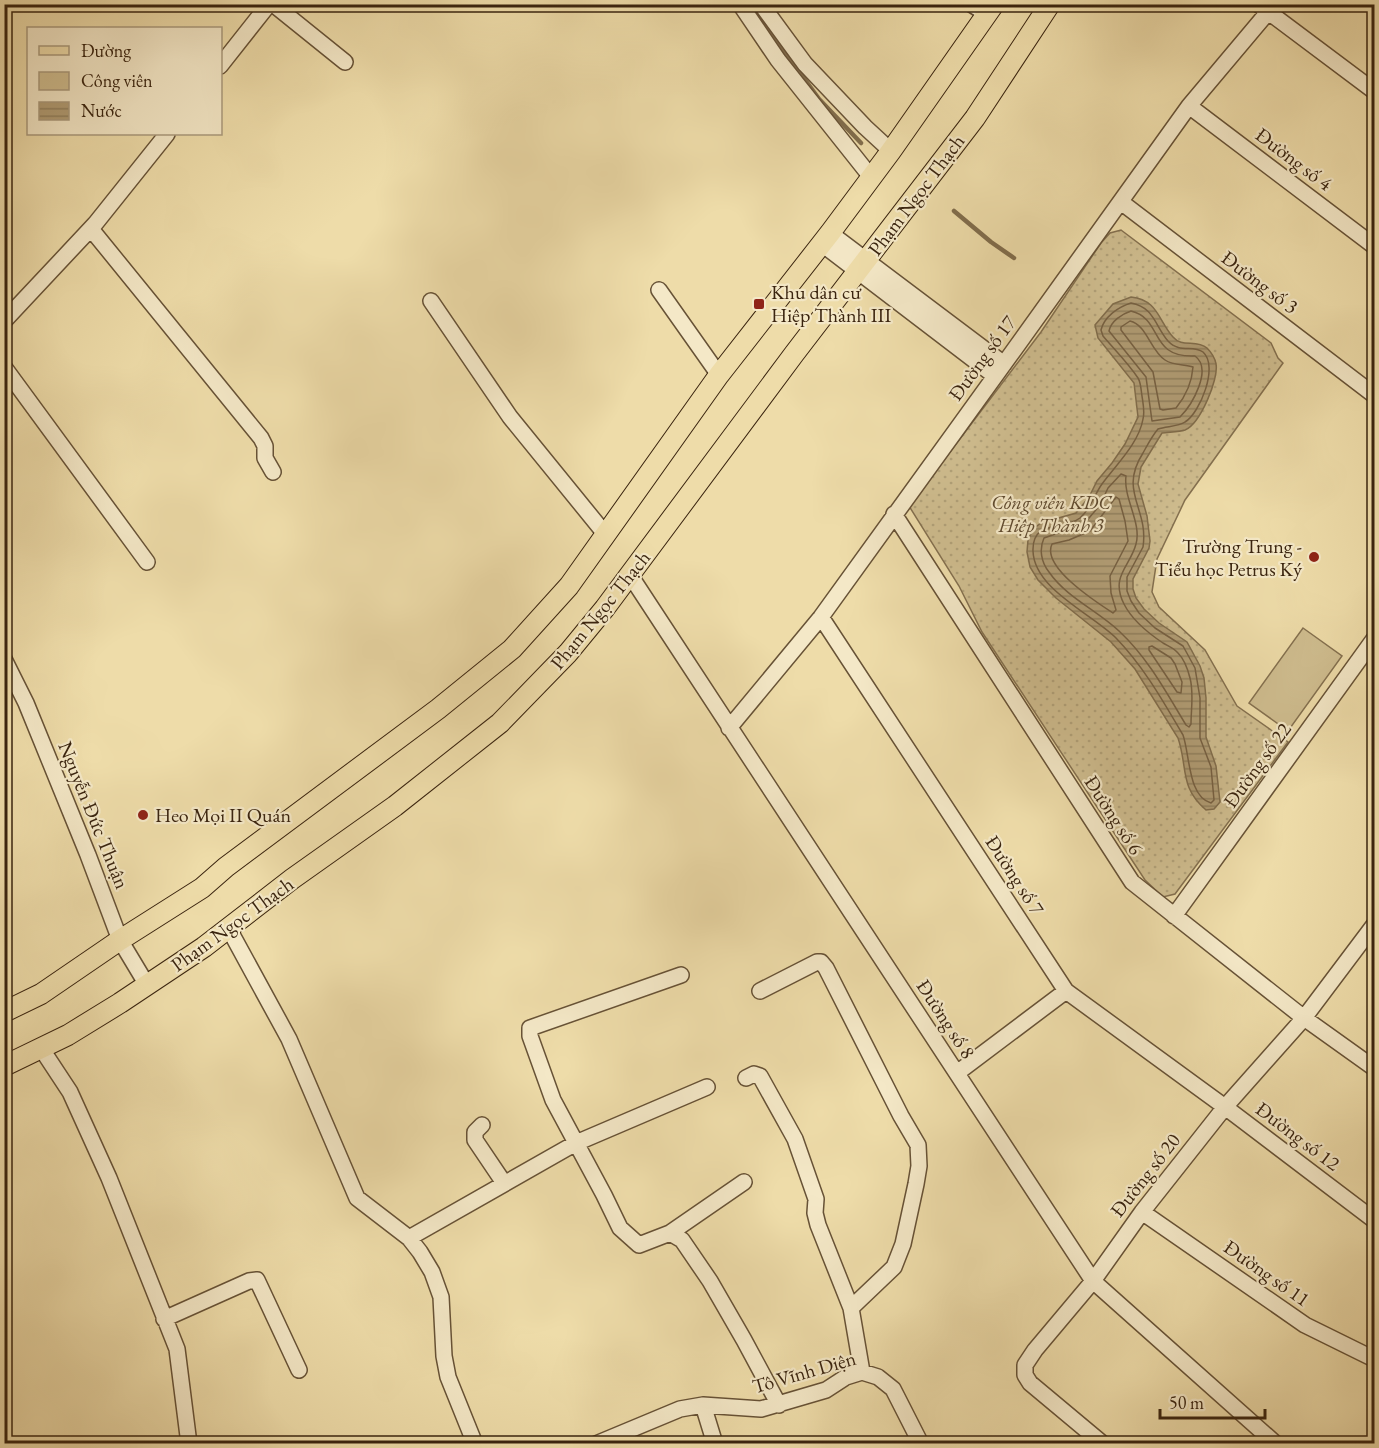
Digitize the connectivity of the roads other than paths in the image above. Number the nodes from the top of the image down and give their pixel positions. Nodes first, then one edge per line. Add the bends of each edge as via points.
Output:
1 (271, 4) edge
2 (740, 4) edge
3 (761, 4) edge
4 (1050, 4) edge
5 (1266, 7) edge
6 (984, 8) edge
7 (345, 62) dead end
8 (222, 64) edge
9 (1374, 90) edge
10 (1189, 106) junction
11 (166, 135) edge
12 (891, 151) junction
13 (871, 177) junction
14 (1121, 202) junction
15 (91, 229) junction
16 (826, 238) junction
17 (1374, 246) edge
18 (862, 267) junction
19 (659, 290) dead end
20 (430, 301) dead end
21 (4, 321) edge
22 (4, 367) edge
23 (999, 370) junction
24 (719, 375) junction
25 (1374, 395) edge
26 (273, 472) dead end
27 (894, 514) junction
28 (606, 535) junction
29 (147, 562) dead end
30 (630, 575) junction
31 (821, 616) junction
32 (1374, 639) edge
33 (4, 659) edge
34 (729, 728) junction
35 (1174, 916) junction
36 (1374, 924) edge
37 (229, 929) junction
38 (120, 940) junction
39 (681, 975) dead end
40 (147, 985) junction
41 (760, 990) dead end
42 (1066, 992) junction
43 (4, 1012) edge
44 (1304, 1018) junction
45 (41, 1048) junction
46 (4, 1066) edge
47 (1374, 1068) edge
48 (957, 1073) junction
49 (746, 1078) dead end
50 (707, 1087) dead end
51 (1225, 1107) junction
52 (482, 1125) dead end
53 (576, 1143) junction
54 (744, 1182) dead end
55 (504, 1183) junction
56 (1142, 1212) junction
57 (1374, 1220) edge
58 (670, 1233) junction
59 (409, 1238) junction
60 (1093, 1281) junction
61 (851, 1308) junction
62 (164, 1319) junction
63 (1374, 1359) edge
64 (299, 1370) dead end
65 (862, 1372) junction
66 (703, 1405) junction
67 (779, 1405) junction
68 (189, 1443) edge
69 (476, 1443) edge
70 (596, 1443) edge
71 (715, 1443) edge
72 (921, 1443) edge
73 (1103, 1443) edge
74 (1276, 1443) edge

1 - 7 street
1 - 8 street
2 - 13 street via 778,60
3 - 12 street via 805,64
4 - 18 main road, Phạm Ngọc Thạch via 975,118
5 - 9 street
5 - 10 street, Đường số 17
6 - 12 main road, Phạm Ngọc Thạch
10 - 14 street, Đường số 17
10 - 17 street, Đường số 4
11 - 15 street
12 - 13 main road, Phạm Ngọc Thạch
13 - 16 main road, Phạm Ngọc Thạch
14 - 23 street, Đường số 17
14 - 25 street, Đường số 3
15 - 21 street
15 - 26 street via 261,438
16 - 18 street
16 - 24 main road, Phạm Ngọc Thạch
18 - 23 street
18 - 30 main road, Phạm Ngọc Thạch
19 - 24 street
20 - 28 street via 510,417
22 - 29 street
23 - 27 street, Đường số 17
24 - 28 main road, Phạm Ngọc Thạch
27 - 31 street, Đường số 17
27 - 35 street, Đường số 6 via 1132,882
28 - 38 main road, Phạm Ngọc Thạch via 569,586 512,649 202,888
30 - 34 street, Đường số 8
30 - 37 main road, Phạm Ngọc Thạch via 568,653 500,723
31 - 34 street, Đường số 17
31 - 42 street, Đường số 7
32 - 35 street, Đường số 22
33 - 38 street, Nguyễn Đức Thuận via 26,703
34 - 48 street, Đường số 8
35 - 44 street, Đường số 6
36 - 44 street, Đường số 20
37 - 40 main road, Phạm Ngọc Thạch
37 - 59 street via 289,1039 357,1198
38 - 40 street, Nguyễn Đức Thuận
38 - 43 main road, Phạm Ngọc Thạch via 41,994
39 - 53 street via 530,1028 553,1100
40 - 45 main road, Phạm Ngọc Thạch
41 - 61 street via 821,962 918,1145 916,1184 894,1267
42 - 48 street
42 - 51 street, Đường số 7
44 - 47 street, Đường số 6
44 - 51 street, Đường số 20
45 - 46 main road, Phạm Ngọc Thạch
45 - 62 street via 70,1092 109,1178
48 - 60 street, Đường số 8
49 - 61 street via 754,1074 760,1077 795,1139 816,1199 818,1225
50 - 53 street
51 - 56 street, Đường số 20
51 - 57 street, Đường số 12
52 - 55 street via 475,1132 475,1140
53 - 55 street
53 - 58 street via 620,1228 639,1245
54 - 58 street
55 - 59 street
56 - 60 street, Đường số 20
56 - 63 street, Đường số 11 via 1305,1326
58 - 67 street via 682,1240 710,1281
59 - 69 street via 432,1272 441,1297 448,1377
60 - 73 street, Đường số 20 via 1035,1350 1025,1365 1025,1375
60 - 74 street, Đường số 8
61 - 65 street
62 - 64 street via 255,1280
62 - 68 street via 177,1349
65 - 67 street, Tô Vĩnh Diện
65 - 72 street, Tô Vĩnh Diện via 878,1377 893,1389
66 - 67 street, Tô Vĩnh Diện via 761,1409
66 - 70 street, Tô Vĩnh Diện via 680,1409
66 - 71 street

